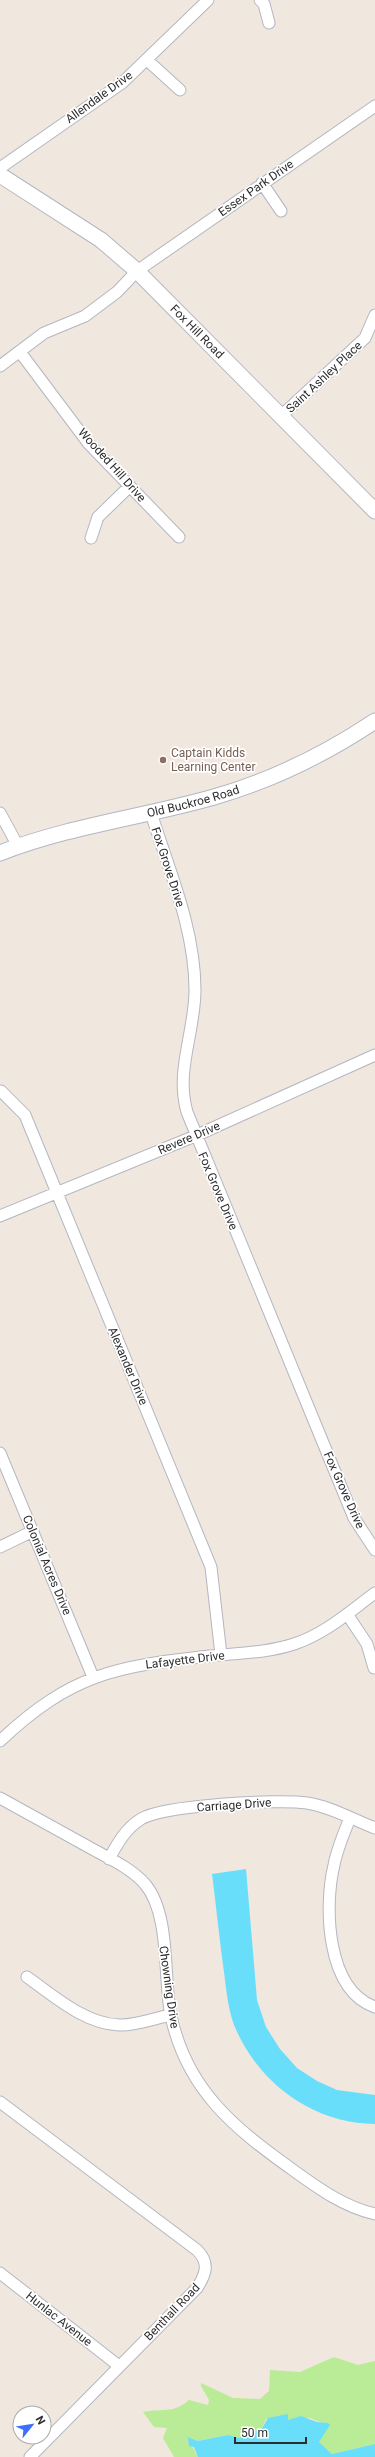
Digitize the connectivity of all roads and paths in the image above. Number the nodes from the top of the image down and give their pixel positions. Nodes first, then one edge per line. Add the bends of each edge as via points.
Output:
1 (208, 0) edge
2 (260, 0) edge
3 (269, 23) dead end
4 (147, 60) junction
5 (180, 90) dead end
6 (375, 106) edge
7 (0, 168) edge
8 (0, 175) edge
9 (262, 183) junction
10 (282, 211) dead end
11 (137, 272) junction
12 (375, 315) edge
13 (20, 352) junction
14 (0, 366) edge
15 (281, 416) junction
16 (130, 486) junction
17 (375, 511) edge
18 (179, 536) dead end
19 (91, 538) dead end
20 (375, 720) edge
21 (0, 813) edge
22 (151, 813) junction
23 (18, 846) junction
24 (0, 852) edge
25 (375, 1055) edge
26 (1, 1091) edge
27 (196, 1136) junction
28 (56, 1193) junction
29 (0, 1216) edge
30 (0, 1453) edge
31 (33, 1531) junction
32 (0, 1547) edge
33 (375, 1550) edge
34 (375, 1593) edge
35 (347, 1614) junction
36 (221, 1655) junction
37 (374, 1668) dead end
38 (93, 1676) junction
39 (0, 1741) edge
40 (0, 1798) edge
41 (350, 1818) junction
42 (375, 1828) edge
43 (109, 1859) junction
44 (27, 1977) dead end
45 (375, 2007) edge
46 (171, 2015) junction
47 (0, 2102) edge
48 (375, 2214) edge
49 (0, 2273) edge
50 (119, 2366) junction
51 (30, 2457) edge

1 - 4 street, Allendale Drive
2 - 3 street via 264,4
4 - 5 street
4 - 7 street, Allendale Drive via 122,83
6 - 9 street, Essex Park Drive
8 - 11 main road, Fox Hill Road via 101,240
9 - 10 street
9 - 11 street, Essex Park Drive
11 - 13 street, Essex Park Drive via 117,292 85,316 44,333
11 - 15 main road, Fox Hill Road
12 - 15 street, Saint Ashley Place via 365,338
13 - 14 street, Essex Park Drive
13 - 16 street, Wooded Hill Drive via 90,444
15 - 17 main road, Fox Hill Road
16 - 18 street, Wooded Hill Drive
16 - 19 street via 98,518
20 - 22 main road, Old Buckroe Road via 330,748 254,783 215,797
21 - 23 street
22 - 23 main road, Old Buckroe Road
22 - 27 street, Fox Grove Drive via 180,901 193,959 194,1022 182,1079 183,1099
23 - 24 main road, Old Buckroe Road
25 - 27 street, Revere Drive
26 - 28 street, Alexander Drive via 24,1115
27 - 28 street, Revere Drive
27 - 33 street, Fox Grove Drive via 354,1518
28 - 29 street, Revere Drive
28 - 36 street, Alexander Drive via 211,1567
30 - 31 street, Colonial Acres Drive
31 - 32 street
31 - 38 street, Colonial Acres Drive
34 - 35 street, Lafayette Drive
35 - 36 street, Lafayette Drive via 324,1631 294,1644 271,1650
35 - 37 street via 367,1644
36 - 38 street, Lafayette Drive via 147,1663
38 - 39 street, Lafayette Drive via 54,1696
40 - 43 street, Chowning Drive
41 - 42 street, Carriage Drive
41 - 43 street, Carriage Drive via 308,1803 283,1802 245,1803 168,1812 142,1818 131,1826
41 - 45 street via 334,1864 330,1885 329,1928 343,1976 355,1994
43 - 46 street, Chowning Drive via 145,1884 156,1902 162,1928
44 - 46 street via 70,2007 94,2020 120,2025
46 - 48 street, Chowning Drive via 177,2039 195,2077 218,2110 236,2128 328,2195
47 - 50 street, Benthall Road via 202,2255 206,2263 206,2273 197,2288
49 - 50 street, Hunlac Avenue
50 - 51 street, Benthall Road

